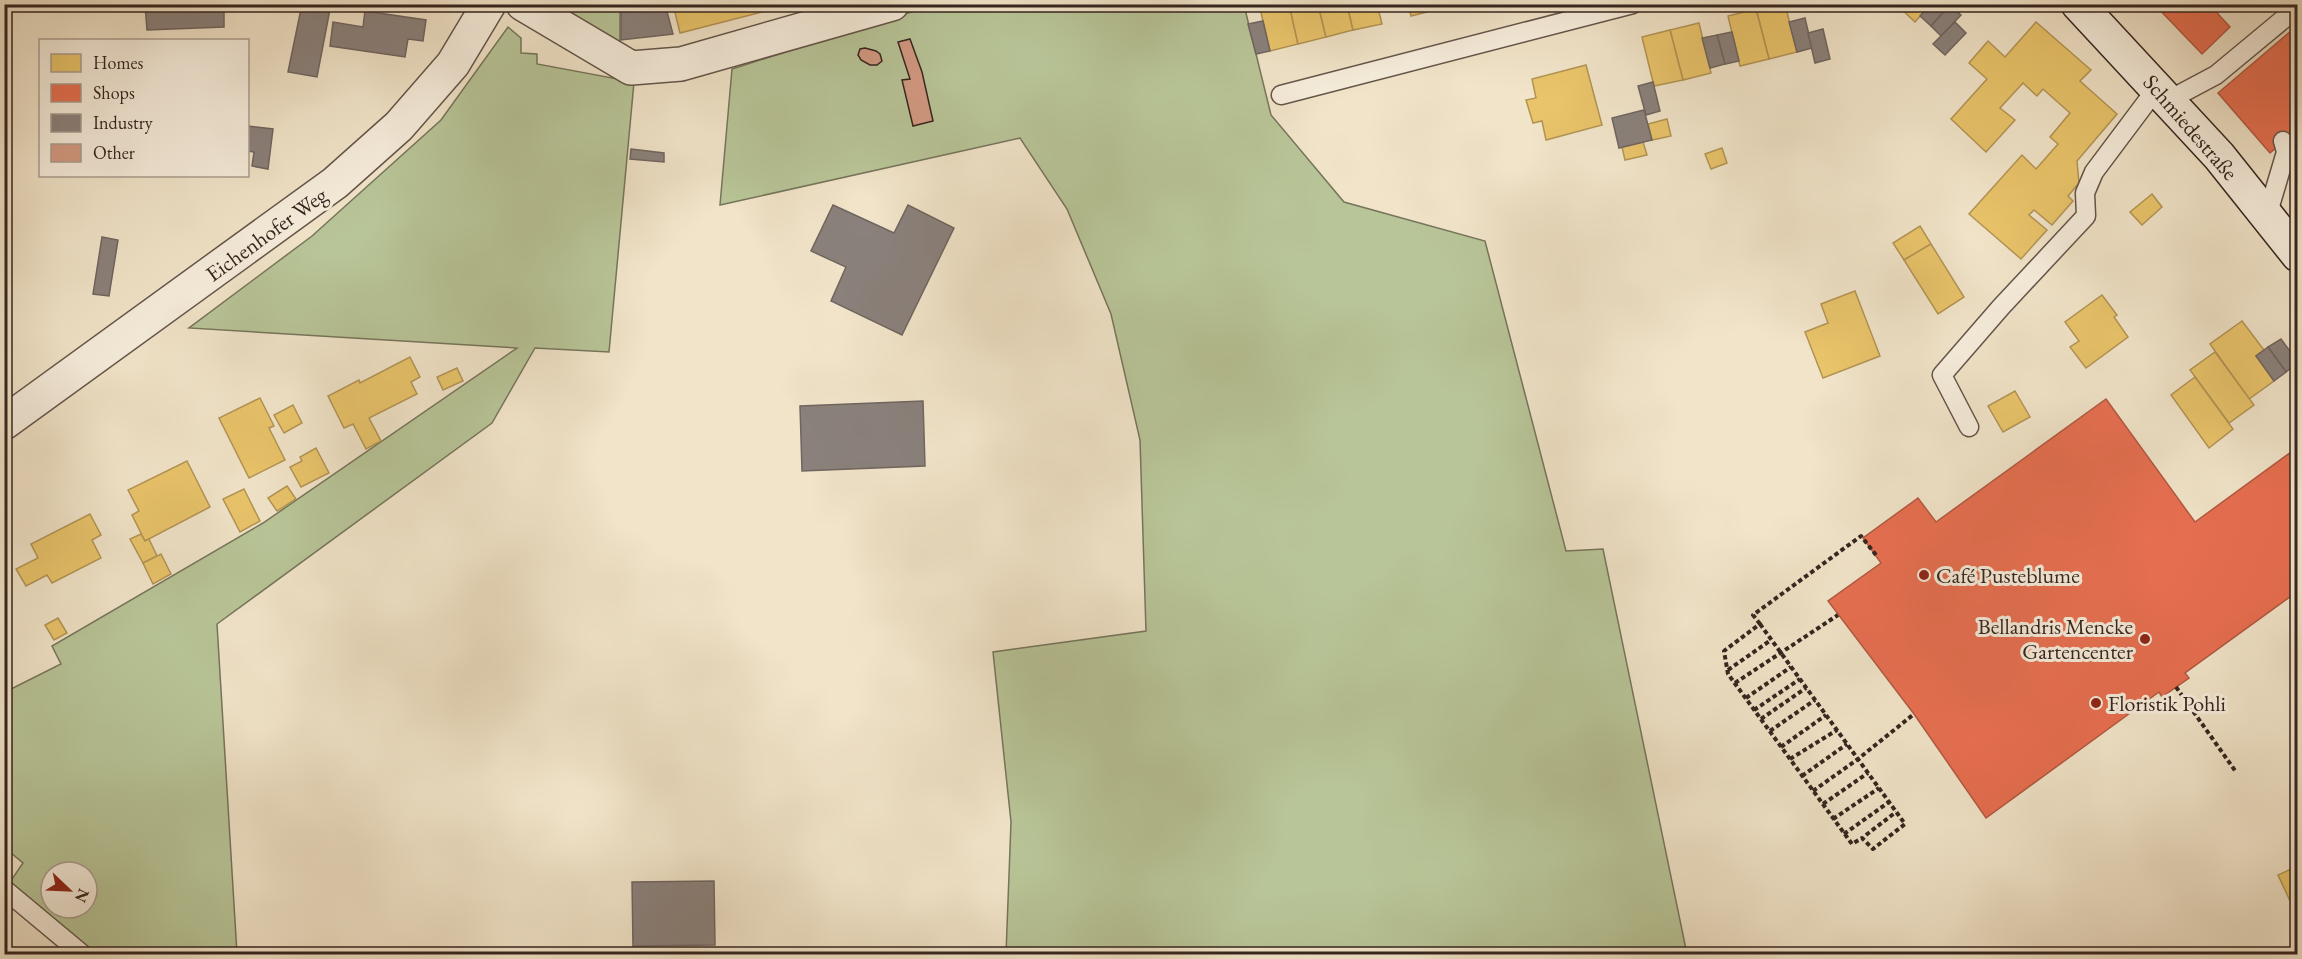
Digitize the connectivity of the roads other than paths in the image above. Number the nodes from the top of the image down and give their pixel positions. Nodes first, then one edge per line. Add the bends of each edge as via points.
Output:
1 (489, 4) edge
2 (523, 4) edge
3 (892, 4) edge
4 (1633, 4) edge
5 (2078, 4) edge
6 (2298, 6) edge
7 (2163, 94) junction
8 (1281, 95) dead end
9 (2289, 145) edge
10 (2267, 216) junction
11 (2298, 255) edge
12 (4, 423) edge
13 (1969, 427) dead end
14 (4, 889) edge
15 (82, 954) edge

1 - 12 street, Eichenhofer Weg via 453,64 399,126 335,183
2 - 3 street via 631,68 681,64
4 - 8 lane
5 - 7 street, Schmiedestraße
6 - 7 lane via 2224,79
7 - 10 street, Schmiedestraße
7 - 13 lane via 2094,172 2085,193 2086,216 1942,375
9 - 10 lane
10 - 11 street, Schmiedestraße
14 - 15 lane

